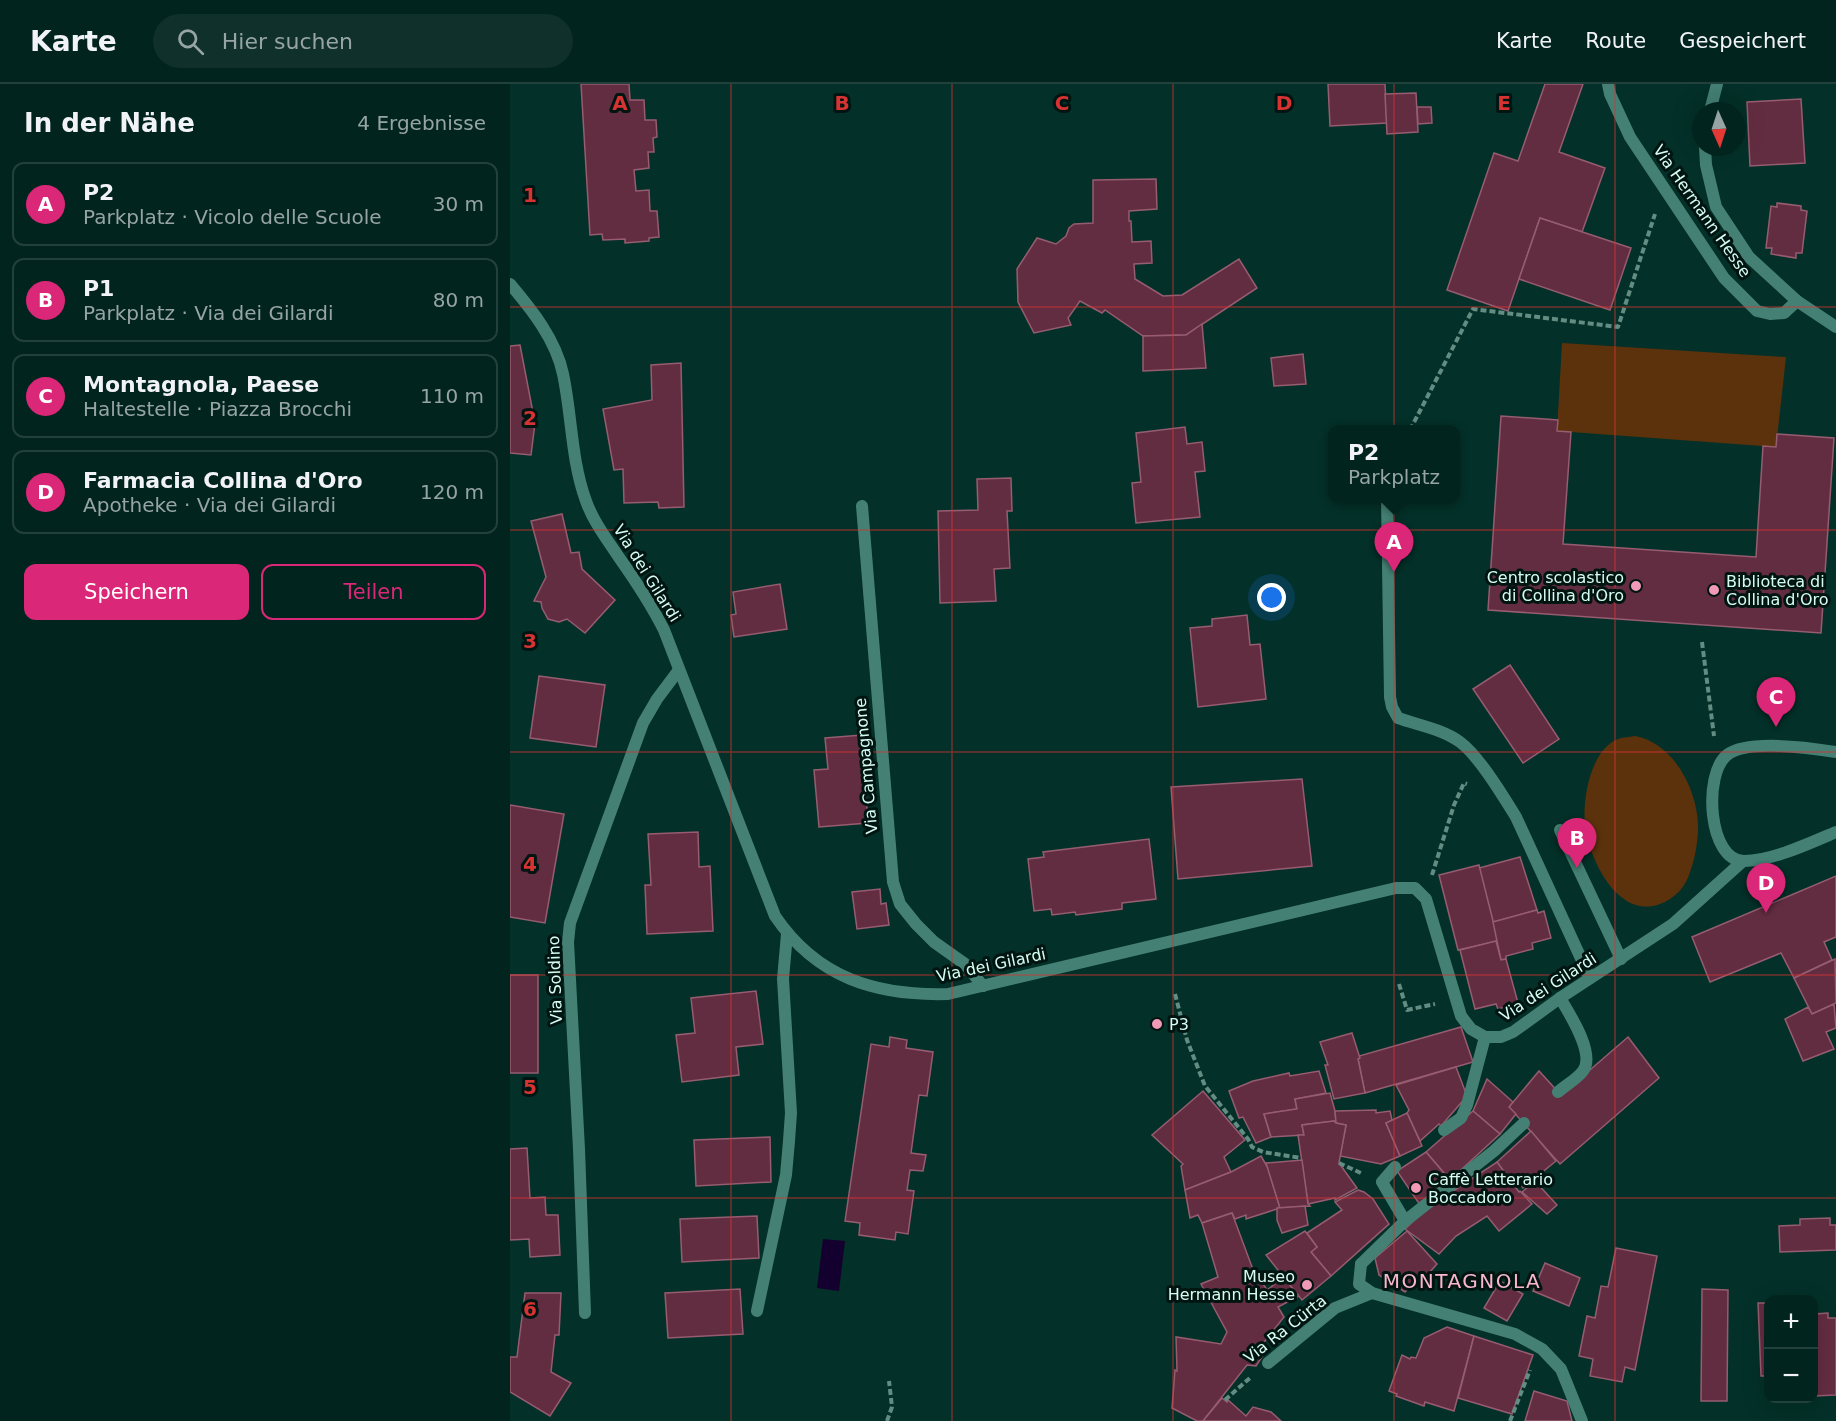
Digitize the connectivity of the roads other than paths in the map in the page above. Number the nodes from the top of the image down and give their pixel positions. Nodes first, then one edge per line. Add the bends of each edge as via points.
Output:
1 (1608, 84) edge
2 (1717, 84) edge
3 (1712, 102) edge
4 (1706, 156) edge
5 (510, 284) edge
6 (1797, 302) junction
7 (1836, 327) edge
8 (1387, 503) edge
9 (862, 506) dead end
10 (678, 671) junction
11 (1836, 752) edge
12 (1560, 830) dead end
13 (1836, 832) edge
14 (1743, 861) junction
15 (787, 934) junction
16 (1621, 959) junction
17 (1590, 978) junction
18 (983, 986) junction
19 (1560, 998) junction
20 (1485, 1037) junction
21 (1558, 1092) dead end
22 (1524, 1123) dead end
23 (1444, 1130) dead end
24 (1395, 1167) dead end
25 (1405, 1221) junction
26 (1372, 1293) junction
27 (757, 1311) dead end
28 (585, 1313) dead end
29 (1268, 1362) road end
30 (1582, 1421) edge

1 - 6 street, Via Hermann Hesse via 1630,137 1724,278 1757,311 1784,313
2 - 3 street
4 - 6 street via 1716,207 1749,257
5 - 10 street, Via dei Gilardi via 554,347 563,373 579,482 587,503 655,613
6 - 7 street
8 - 17 street via 1392,707 1398,718 1457,740 1488,775 1516,817
9 - 18 street, Via Campagnone via 893,882 900,904 916,924 965,964
10 - 15 street, Via dei Gilardi via 775,916
10 - 28 street, Via Soldino via 643,723 570,923
11 - 14 street via 1785,746 1748,748 1728,754 1714,778 1717,835 1722,849
12 - 16 street, Via dei Gilardi
13 - 14 street
14 - 16 street, Via dei Gilardi via 1672,924
15 - 18 street, Via dei Gilardi via 832,972 886,991 916,995
15 - 27 street via 783,979 791,1113 789,1141 786,1175
16 - 17 street, Via dei Gilardi
17 - 19 street, Via dei Gilardi
18 - 20 street, Via dei Gilardi via 1396,888 1415,888 1426,899 1461,1016 1471,1029
19 - 20 street, Via dei Gilardi via 1513,1032
19 - 21 street via 1587,1055 1583,1071
20 - 23 street via 1467,1105 1461,1118
22 - 25 street
24 - 25 street via 1382,1182
25 - 26 street via 1361,1264 1359,1284
26 - 29 street, Via Ra Cürta via 1335,1308
26 - 30 street via 1515,1334 1542,1349 1561,1369

